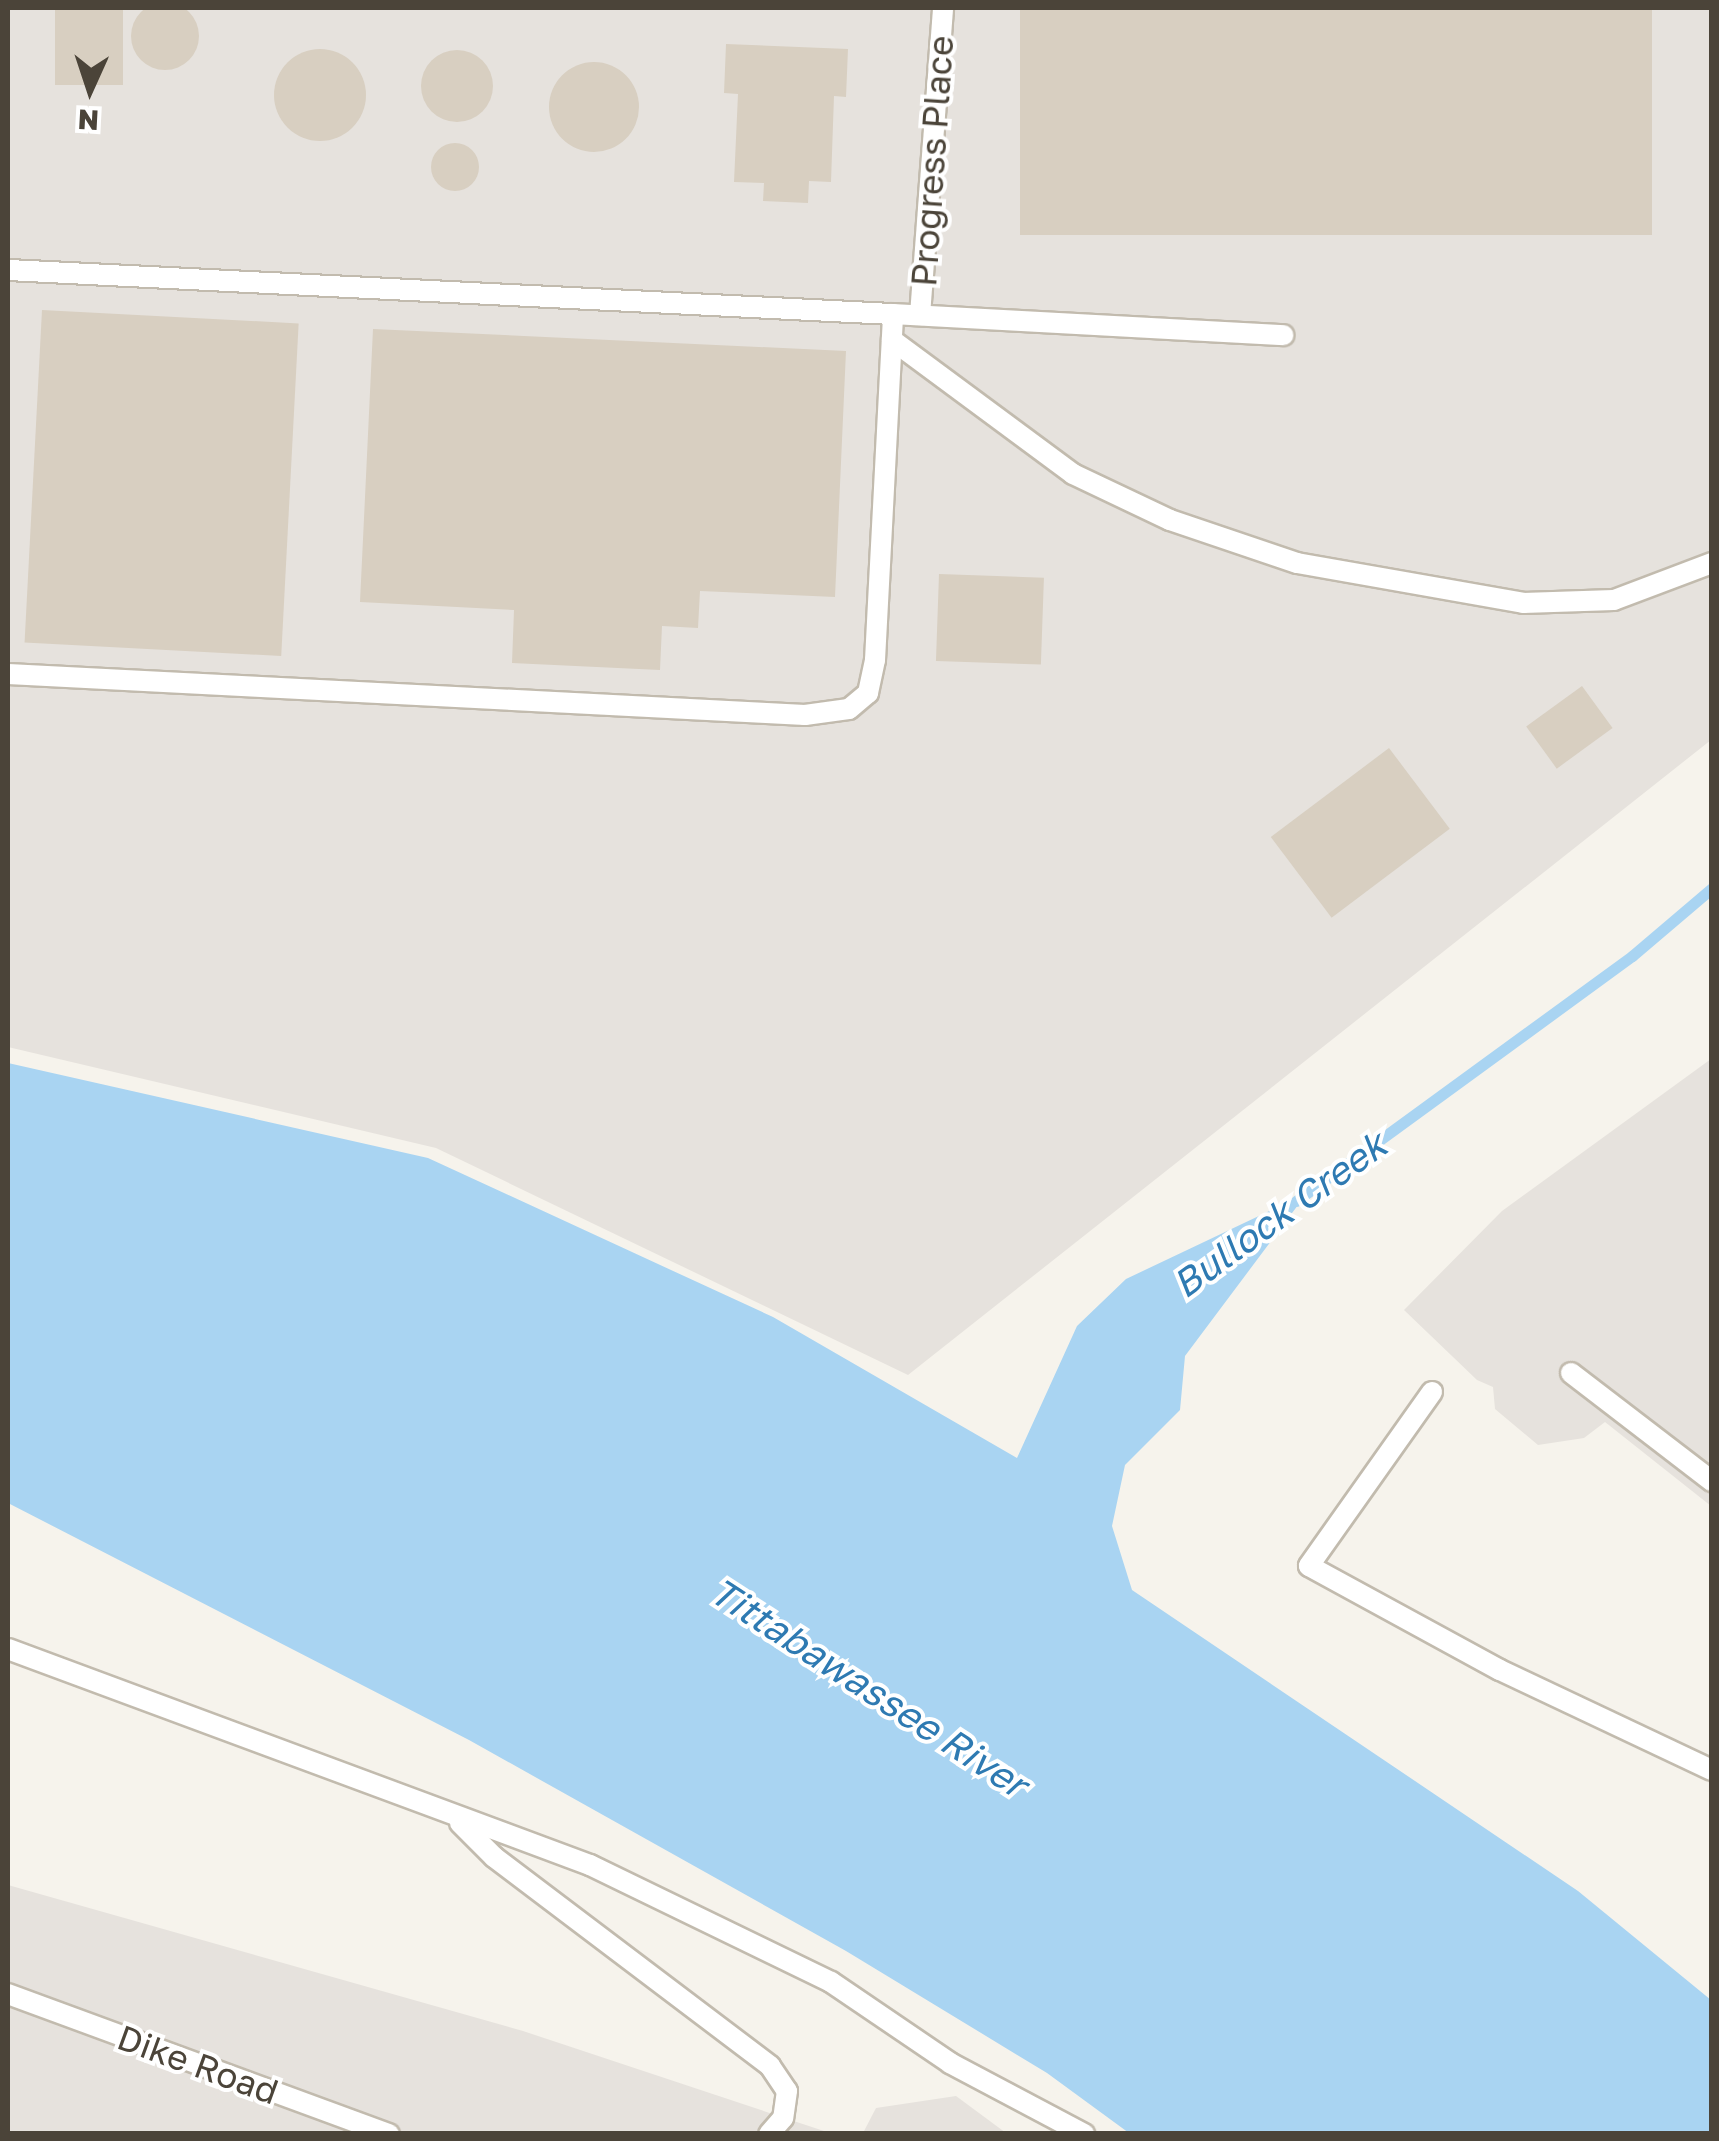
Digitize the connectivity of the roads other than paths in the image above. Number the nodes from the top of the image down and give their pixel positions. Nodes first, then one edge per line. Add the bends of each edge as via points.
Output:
1 (943, 8) edge
2 (8, 270) edge
3 (893, 314) junction
4 (920, 315) junction
5 (1283, 335) dead end
6 (892, 340) junction
7 (1712, 563) edge
8 (8, 674) edge
9 (1570, 1373) dead end
10 (1432, 1392) dead end
11 (1712, 1481) edge
12 (8, 1649) edge
13 (1712, 1770) edge
14 (455, 1817) junction
15 (8, 1994) edge
16 (389, 2134) edge
17 (769, 2134) edge
18 (1084, 2134) edge

1 - 4 lane, Progress Place
2 - 3 lane
3 - 4 lane
3 - 6 lane
4 - 5 lane
6 - 7 lane via 1074,474 1170,520 1297,563 1524,603 1614,600
6 - 8 lane via 875,660 868,692 848,709 805,716
9 - 11 lane
10 - 13 lane via 1310,1566 1500,1670
12 - 14 lane
14 - 17 lane via 494,1858 770,2066 786,2091 783,2118
14 - 18 lane via 590,1865 740,1934 831,1982 950,2064
15 - 16 lane, Dike Road

